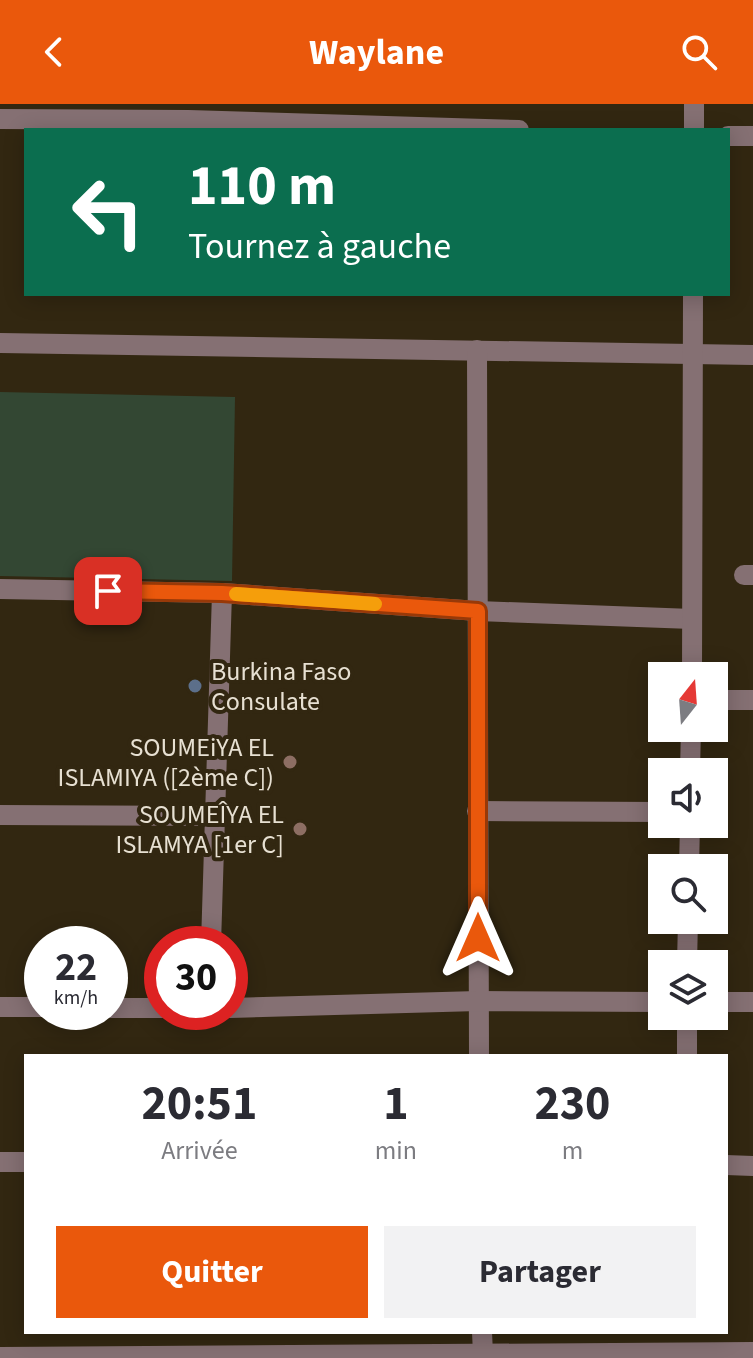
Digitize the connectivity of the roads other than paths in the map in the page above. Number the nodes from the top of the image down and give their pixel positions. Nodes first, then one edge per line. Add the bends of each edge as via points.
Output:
1 (694, 104) edge
2 (188, 112) edge
3 (0, 119) edge
4 (482, 128) edge
5 (694, 128) edge
6 (730, 136) edge
7 (753, 136) edge
8 (693, 296) edge
9 (0, 343) edge
10 (477, 350) junction
11 (693, 354) junction
12 (753, 355) edge
13 (0, 589) edge
14 (222, 593) junction
15 (478, 611) junction
16 (692, 619) junction
17 (692, 662) edge
18 (728, 700) edge
19 (753, 700) edge
20 (477, 811) junction
21 (648, 812) edge
22 (0, 815) edge
23 (216, 816) junction
24 (212, 926) edge
25 (478, 1001) junction
26 (648, 1002) edge
27 (728, 1002) edge
28 (753, 1002) edge
29 (0, 1007) edge
30 (24, 1007) edge
31 (248, 1007) edge
32 (687, 1030) edge
33 (479, 1054) edge
34 (687, 1054) edge
35 (0, 1162) edge
36 (24, 1162) edge
37 (728, 1165) edge
38 (753, 1166) edge
39 (482, 1334) edge
40 (692, 1348) edge
41 (753, 1352) edge
42 (483, 1354) junction
43 (368, 1356) edge
44 (0, 1357) edge
45 (41, 1357) edge

1 - 5 street
2 - 3 street
2 - 4 street
6 - 7 street
8 - 11 street
9 - 10 street
10 - 11 street
10 - 15 street
11 - 12 street
11 - 16 street
13 - 14 street
14 - 15 street
14 - 23 street
15 - 16 street
15 - 20 street
16 - 17 street
18 - 19 street
20 - 21 street
20 - 25 street
22 - 23 street
23 - 24 street
25 - 26 street
25 - 31 street
25 - 33 street
27 - 28 street
29 - 30 street
32 - 34 street
35 - 36 street
37 - 38 street
39 - 42 street
40 - 41 street
40 - 42 street
42 - 43 street
43 - 45 street
44 - 45 street

